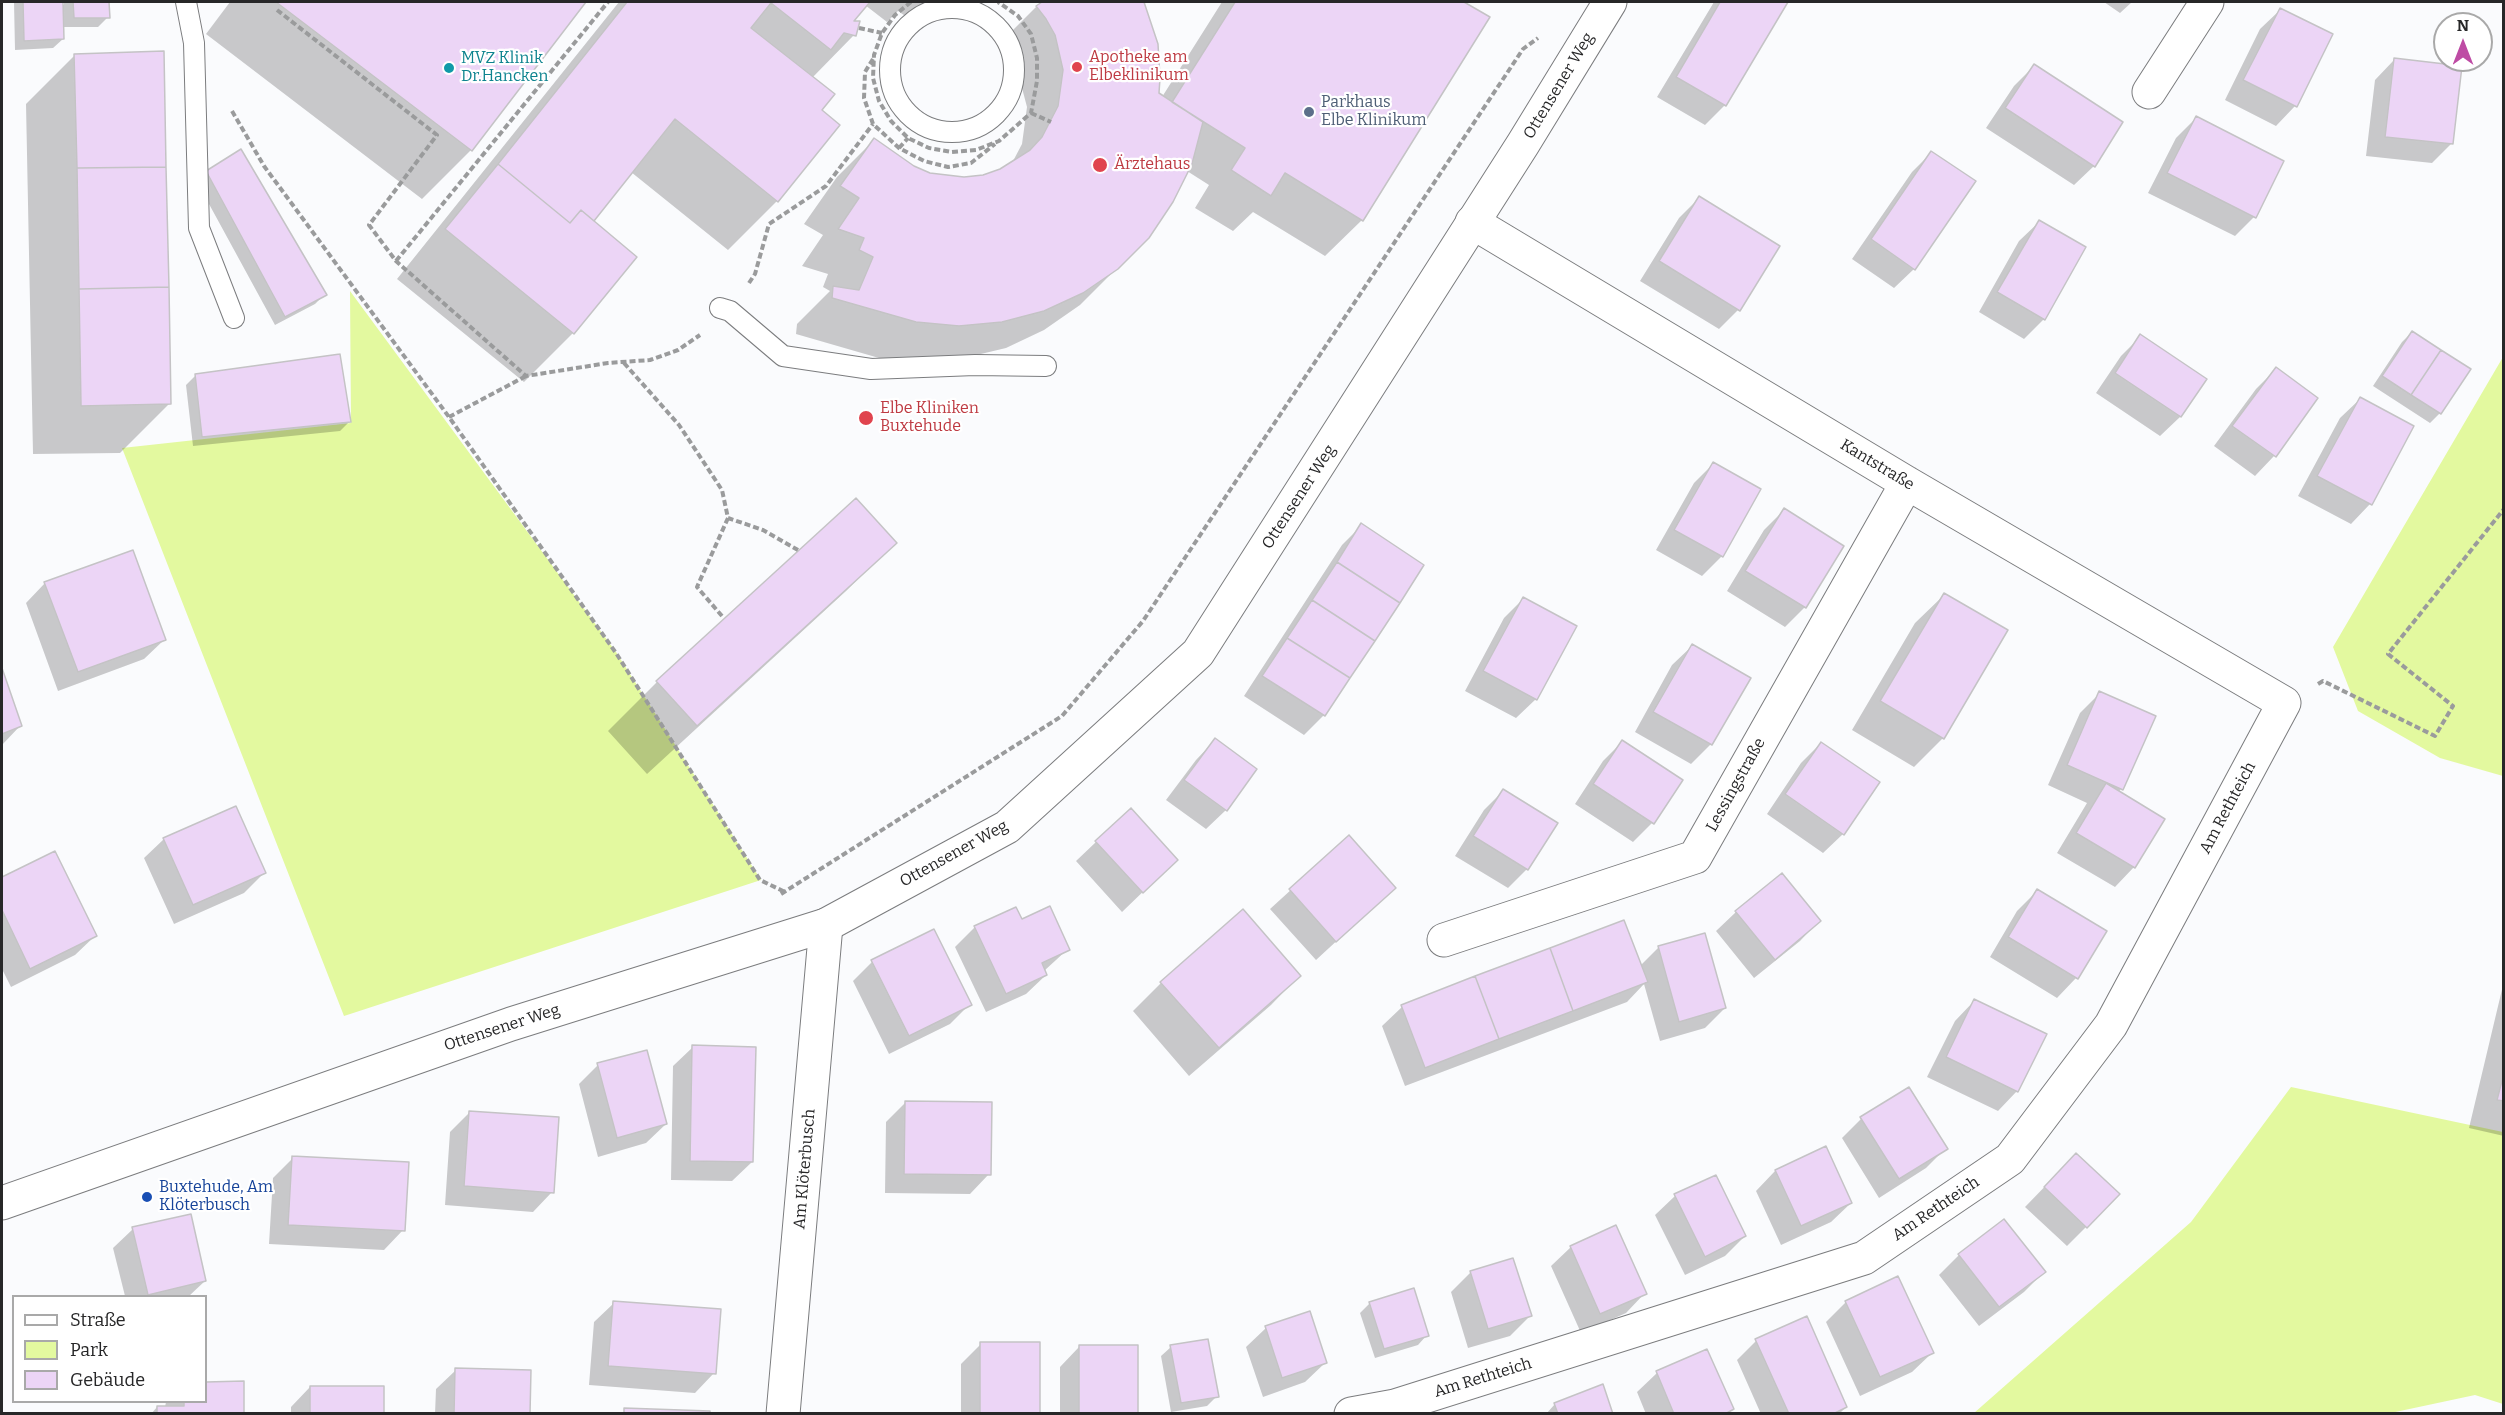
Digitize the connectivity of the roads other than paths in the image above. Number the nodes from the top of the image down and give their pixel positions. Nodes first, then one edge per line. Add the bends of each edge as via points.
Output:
1 (186, 2) edge
2 (1610, 2) edge
3 (2207, 2) edge
4 (911, 24) joint
5 (2149, 92) dead end
6 (1472, 222) junction
7 (725, 310) road end
8 (234, 318) dead end
9 (1046, 366) dead end
10 (1906, 483) junction
11 (2284, 703) joint
12 (826, 925) junction
13 (1444, 940) dead end
14 (2, 1203) edge
15 (783, 1413) edge
16 (1351, 1413) edge

1 - 8 lane via 194,43 199,228
2 - 6 street, Ottensener Weg
3 - 5 street
4 - 4 lane via 893,52 890,75 896,97 910,116 929,128 951,132 974,128 993,116 1007,99 1014,77 1012,54 995,26 975,13 953,9 931,13
6 - 10 street, Kantstraße
6 - 12 street, Ottensener Weg via 1198,653 1007,827
7 - 9 lane via 783,356 871,369
10 - 11 street, Kantstraße
10 - 13 street, Lessingstraße via 1695,857
11 - 16 street, Am Rethteich via 2111,1025 2010,1159 1864,1258 1395,1406
12 - 14 street, Ottensener Weg via 511,1024
12 - 15 street, Am Klöterbusch

